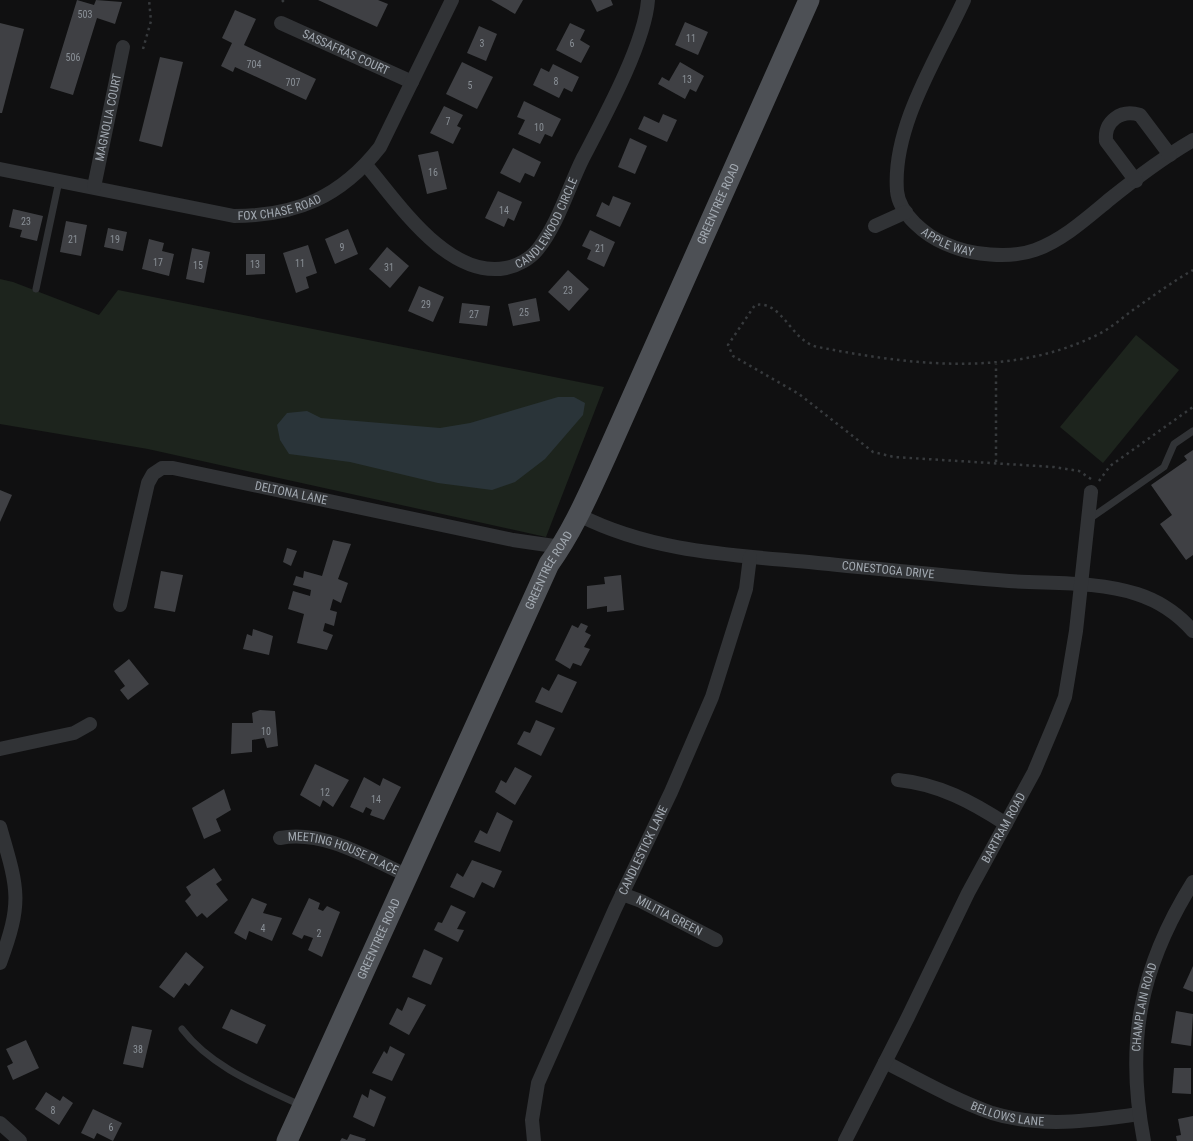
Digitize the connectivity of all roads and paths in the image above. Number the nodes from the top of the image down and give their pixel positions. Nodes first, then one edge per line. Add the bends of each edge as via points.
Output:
1 (149, 0) edge
2 (452, 0) edge
3 (648, 0) edge
4 (809, 0) edge
5 (964, 0) edge
6 (281, 23) dead end
7 (123, 47) dead end
8 (144, 49) dead end
9 (412, 82) junction
10 (1193, 140) edge
11 (1170, 155) junction
12 (366, 165) junction
13 (0, 169) edge
14 (59, 180) junction
15 (1136, 181) junction
16 (94, 187) junction
17 (906, 212) junction
18 (875, 226) dead end
19 (1193, 270) edge
20 (36, 289) dead end
21 (996, 364) junction
22 (1193, 407) edge
23 (1193, 431) edge
24 (996, 463) junction
25 (1091, 492) dead end
26 (579, 515) junction
27 (1088, 520) junction
28 (561, 548) junction
29 (750, 557) junction
30 (1080, 585) junction
31 (120, 605) dead end
32 (1193, 631) edge
33 (90, 724) dead end
34 (0, 749) edge
35 (898, 780) dead end
36 (1006, 824) junction
37 (0, 827) edge
38 (280, 838) dead end
39 (406, 875) junction
40 (1193, 882) edge
41 (622, 894) junction
42 (716, 940) dead end
43 (0, 963) edge
44 (182, 1029) dead end
45 (885, 1062) junction
46 (302, 1107) junction
47 (1139, 1114) junction
48 (0, 1123) edge
49 (20, 1141) edge
50 (287, 1141) edge
51 (534, 1141) edge
52 (845, 1141) edge
53 (1144, 1141) edge

1 - 8 path via 150,21
2 - 9 street, FOX CHASE ROAD
3 - 12 street, CANDLEWOOD CIRCLE via 626,68 560,210 536,252 524,261 512,267 485,270 458,260 422,229
4 - 26 main road, GREENTREE ROAD
5 - 17 street, APPLE WAY via 917,98 903,136 898,155 897,192
6 - 9 street, SASSAFRAS COURT
7 - 16 street, MAGNOLIA COURT
9 - 12 street, FOX CHASE ROAD via 380,147
10 - 11 street, APPLE WAY
11 - 15 street, APPLE WAY
11 - 15 street via 1140,115 1125,114 1116,118 1108,127 1106,141
12 - 16 street, FOX CHASE ROAD via 338,190 319,200 299,208 255,216 212,213
13 - 14 street, FOX CHASE ROAD
14 - 16 street, FOX CHASE ROAD
14 - 20 lane
15 - 17 street, APPLE WAY via 1053,242 1015,255 952,247 917,227
17 - 18 street
19 - 21 path via 1102,332 1080,343
21 - 24 path
21 - 24 path via 885,360 814,346 764,303 755,304 728,345 733,356 800,394 873,452 894,457
22 - 24 path via 1110,466 1097,484 1079,471
23 - 27 lane via 1174,444 1164,467
25 - 27 street, BARTRAM ROAD
26 - 28 main road, GREENTREE ROAD
26 - 29 street, CONESTOGA DRIVE via 598,525 660,545
27 - 30 street, BARTRAM ROAD
28 - 31 street, DELTONA LANE via 162,468 153,474 144,494
28 - 39 main road, GREENTREE ROAD via 549,564
29 - 30 street, CONESTOGA DRIVE via 903,573
29 - 41 street, CANDLESTICK LANE via 746,589 712,697
30 - 32 street, CONESTOGA DRIVE via 1117,589 1156,601 1174,612
30 - 36 street, BARTRAM ROAD via 1065,697 1045,748
33 - 34 street via 74,733
35 - 36 street via 922,783 952,793
36 - 45 street, BARTRAM ROAD via 968,893
37 - 43 street via 16,885 17,902 15,920
38 - 39 street, MEETING HOUSE PLACE via 322,839
39 - 46 main road, GREENTREE ROAD
40 - 47 street, CHAMPLAIN ROAD via 1158,949 1144,988 1136,1056
41 - 42 street, MILITIA GREEN
41 - 51 street, CANDLESTICK LANE via 538,1083 532,1120
44 - 46 lane via 193,1043 216,1060
45 - 47 street, BELLOWS LANE via 958,1099 1011,1117 1070,1122
45 - 52 street, BARTRAM ROAD
46 - 50 main road, GREENTREE ROAD
47 - 53 street, CHAMPLAIN ROAD
48 - 49 street

